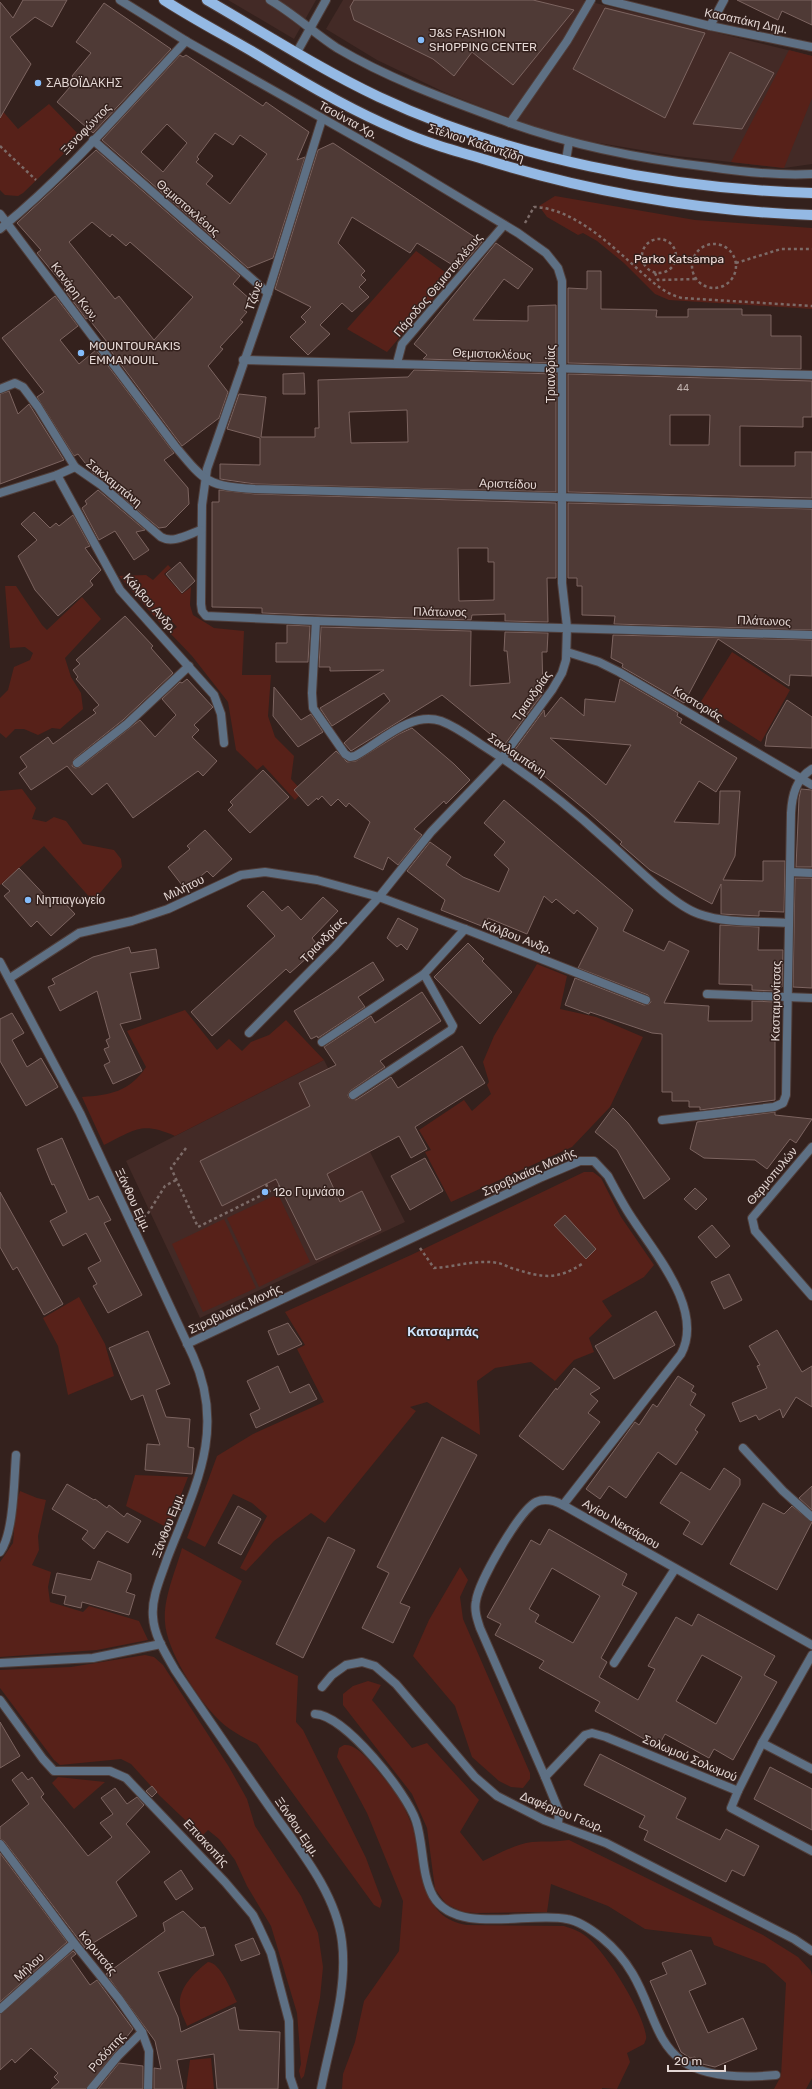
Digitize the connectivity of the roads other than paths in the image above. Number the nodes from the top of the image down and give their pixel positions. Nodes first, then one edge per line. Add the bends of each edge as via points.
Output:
1 (120, 0) edge
2 (164, 0) edge
3 (207, 0) edge
4 (270, 0) edge
5 (326, 0) edge
6 (591, 0) edge
7 (606, 0) edge
8 (724, 0) edge
9 (710, 26) junction
10 (310, 29) junction
11 (186, 41) junction
12 (812, 47) edge
13 (297, 52) junction
14 (322, 119) junction
15 (510, 123) junction
16 (93, 140) junction
17 (569, 142) junction
18 (566, 160) junction
19 (812, 174) edge
20 (812, 193) edge
21 (0, 214) edge
22 (812, 215) edge
23 (7, 223) junction
24 (504, 225) junction
25 (0, 229) edge
26 (558, 268) joint
27 (268, 293) junction
28 (243, 360) junction
29 (397, 363) junction
30 (563, 368) junction
31 (812, 375) edge
32 (0, 389) edge
33 (75, 467) junction
34 (57, 475) junction
35 (205, 478) junction
36 (0, 493) edge
37 (563, 498) junction
38 (812, 504) edge
39 (201, 530) junction
40 (316, 621) junction
41 (567, 627) junction
42 (812, 635) edge
43 (567, 652) junction
44 (189, 666) junction
45 (224, 743) dead end
46 (502, 758) junction
47 (77, 763) dead end
48 (812, 769) edge
49 (800, 778) junction
50 (812, 785) edge
51 (790, 872) junction
52 (812, 873) edge
53 (379, 897) junction
54 (789, 923) junction
55 (465, 929) junction
56 (0, 962) edge
57 (424, 974) junction
58 (10, 978) junction
59 (707, 994) dead end
60 (788, 997) junction
61 (812, 998) edge
62 (646, 1000) dead end
63 (249, 1033) dead end
64 (322, 1042) dead end
65 (354, 1095) dead end
66 (662, 1120) dead end
67 (812, 1147) edge
68 (812, 1296) edge
69 (188, 1344) junction
70 (743, 1448) dead end
71 (16, 1455) dead end
72 (563, 1505) junction
73 (812, 1517) edge
74 (0, 1552) edge
75 (675, 1569) junction
76 (161, 1644) junction
77 (812, 1645) edge
78 (812, 1655) edge
79 (0, 1663) edge
80 (614, 1663) dead end
81 (322, 1686) dead end
82 (0, 1700) edge
83 (315, 1714) dead end
84 (762, 1743) junction
85 (812, 1769) edge
86 (545, 1777) junction
87 (738, 1791) junction
88 (558, 1824) junction
89 (0, 1844) edge
90 (812, 1851) edge
91 (74, 1943) junction
92 (812, 1951) edge
93 (0, 2010) edge
94 (142, 2032) junction
95 (662, 2052) dead end
96 (776, 2075) dead end
97 (746, 2084) dead end
98 (91, 2089) edge
99 (148, 2089) edge
100 (294, 2089) edge
101 (322, 2089) edge

1 - 11 street, Τσούντα Χρ.
2 - 22 main road, Στέλιου Καζαντζίδη via 325,94 397,130 444,147 518,170 600,190 715,208
3 - 13 main road, Στέλιου Καζαντζίδη
4 - 10 street
5 - 10 street
6 - 15 street via 567,41
7 - 9 street, Κασαπάκη Δημ.
8 - 9 street
9 - 12 street, Κασαπάκη Δημ.
10 - 13 street
10 - 15 street via 337,47 404,82
11 - 14 street, Τσούντα Χρ.
11 - 16 street, Ξενοφώντος
13 - 18 main road, Στέλιου Καζαντζίδη via 353,84 459,130
14 - 24 street, Τσούντα Χρ. via 406,165
14 - 27 street, Τζάνε
15 - 17 street
16 - 23 street, Ξενοφώντος
16 - 27 street, Θεμιστοκλέους
17 - 18 street
17 - 19 street via 662,162 755,173
18 - 20 main road, Στέλιου Καζαντζίδη via 698,184
21 - 23 street, Κανάρη Κων.
23 - 25 street, Ξενοφώντος
23 - 35 street, Κανάρη Κων. via 158,424
24 - 26 street, Τσούντα Χρ. via 546,253
24 - 29 street, Πάροδος Θεμιστοκλέους via 402,344
26 - 30 street, Τριανδρίας via 562,281
27 - 28 street, Τζάνε
28 - 29 street, Θεμιστοκλέους
28 - 35 street, Τζάνε
29 - 30 street, Θεμιστοκλέους
30 - 31 street, Θεμιστοκλέους
30 - 37 street, Τριανδρίας
32 - 33 street, Σακλαμπάνη via 15,383 22,387 38,407
33 - 34 street
33 - 39 street, Σακλαμπάνη via 102,485 164,538 176,539
34 - 36 street
34 - 44 street, Κάλβου Ανδρ. via 118,587
35 - 37 street, Αριστείδου via 219,485 255,489
35 - 39 street, Πλάτωνος
37 - 38 street, Αριστείδου
37 - 41 street, Τριανδρίας via 562,583
39 - 40 street, Πλάτωνος via 201,604 206,616
40 - 41 street, Πλάτωνος
40 - 46 street, Σακλαμπάνη via 313,708 350,757 405,725 429,718 448,724
41 - 42 street, Πλάτωνος
41 - 43 street, Τριανδρίας
43 - 46 street, Τριανδρίας via 559,679
43 - 49 street, Καστοριάς via 599,662 619,672
44 - 45 street, Κάλβου Ανδρ. via 217,701 222,717
44 - 47 street via 127,724
46 - 53 street, Τριανδρίας via 431,832
46 - 54 street, Σακλαμπάνη via 574,811 638,869 689,909 720,919
48 - 49 street
49 - 50 street, Καστοριάς
49 - 51 street, Κασταμονίτσας via 792,802
51 - 52 street
51 - 54 street, Κασταμονίτσας
53 - 55 street, Κάλβου Ανδρ.
53 - 58 street, Μιλήτου via 309,879 265,872 248,873 223,882 168,910 79,933
53 - 63 street, Τριανδρίας via 335,946
54 - 60 street, Κασταμονίτσας
55 - 57 street
55 - 62 street, Κάλβου Ανδρ.
56 - 58 street, Ξάνθου Εμμ.
57 - 64 street
57 - 65 street via 453,1026 451,1030
58 - 69 street, Ξάνθου Εμμ. via 80,1113
59 - 60 street
60 - 61 street
60 - 66 street, Κασταμονίτσας via 786,1095 782,1103 774,1107
67 - 68 street, Θερμοπυλών via 752,1218 755,1231
69 - 72 street, Στροβιλαίας Μονής via 548,1174 580,1161 590,1160 598,1164 608,1176 666,1270 677,1290 687,1319 688,1336 684,1349
69 - 76 street, Ξάνθου Εμμ. via 203,1383 208,1430 197,1480 154,1600 153,1618
70 - 73 street via 783,1491
71 - 74 street via 9,1529
72 - 75 street, Αγίου Νεκτάριου
72 - 86 street, Αγίου Νεκτάριου via 547,1500 537,1502 526,1510 478,1591 475,1606 478,1622
75 - 77 street, Αγίου Νεκτάριου
75 - 80 street
76 - 79 street via 92,1658
76 - 101 street, Ξάνθου Εμμ. via 182,1680 310,1866 335,1914 342,1943 343,1975
78 - 84 street
81 - 88 street, Δαφέρμου Γεωρ. via 332,1674 346,1665 362,1662 375,1666 396,1684 462,1763 485,1786 514,1806
82 - 100 street, Επισκοπής via 54,1771 110,1771 126,1778 253,1915 271,1953 290,2021 290,2077
83 - 95 street via 329,1716 353,1736 404,1798 419,1831 429,1888 442,1907 449,1913 461,1917 560,1918 575,1921 589,1928 614,1949 628,1968
84 - 85 street
84 - 87 street
86 - 87 street, Σολωμού Σολωμού via 581,1738 592,1733 627,1744
86 - 88 street via 559,1811
87 - 90 street, Σολωμού Σολωμού via 731,1808
88 - 92 street, Δαφέρμου Γεωρ. via 606,1843 794,1939
89 - 91 street, Κορυτσάς
91 - 93 street, Μήλου
91 - 94 street, Κορυτσάς
94 - 98 street, Ροδόπης via 104,2071
94 - 99 street, Κορυτσάς via 149,2051
96 - 97 street

